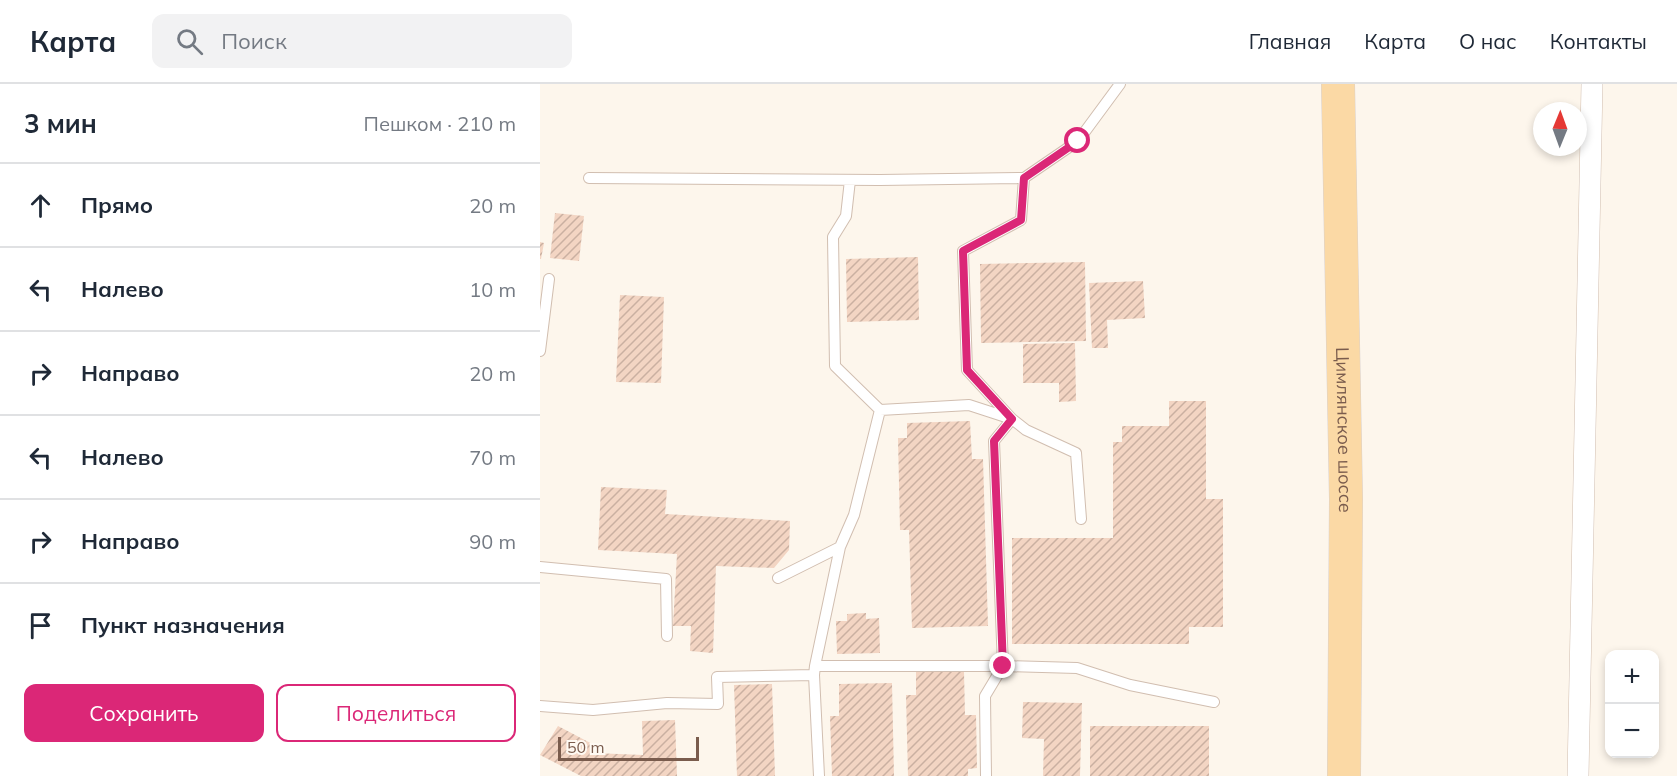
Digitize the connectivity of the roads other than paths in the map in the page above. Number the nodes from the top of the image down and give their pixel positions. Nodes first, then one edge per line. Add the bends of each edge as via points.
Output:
1 (1120, 84) edge
2 (1592, 84) edge
3 (1338, 92) edge
4 (589, 178) dead end
5 (1024, 178) junction
6 (850, 180) junction
7 (549, 279) dead end
8 (540, 351) edge
9 (880, 410) junction
10 (1012, 419) junction
11 (1082, 519) dead end
12 (840, 547) junction
13 (540, 567) edge
14 (778, 578) dead end
15 (667, 636) dead end
16 (1003, 666) junction
17 (814, 670) junction
18 (1214, 702) dead end
19 (540, 706) edge
20 (819, 776) edge
21 (986, 776) edge
22 (1344, 776) edge
23 (1578, 776) edge

1 - 5 lane via 1078,141
2 - 23 street
3 - 22 main road, Цимлянское шоссе via 1346,499
4 - 6 lane
5 - 6 lane
5 - 10 lane via 1021,220 963,251 967,370
6 - 9 lane via 846,216 833,237 835,366
7 - 8 lane
9 - 10 lane via 969,405
9 - 12 lane via 854,515
10 - 11 lane via 1026,430 1076,453
10 - 16 lane via 994,441
12 - 14 lane
12 - 17 lane
13 - 15 lane via 666,579
16 - 17 lane
16 - 18 lane via 1077,668 1130,685
16 - 21 lane via 985,696
17 - 19 lane via 717,677 718,704 667,703 593,710
17 - 20 lane

